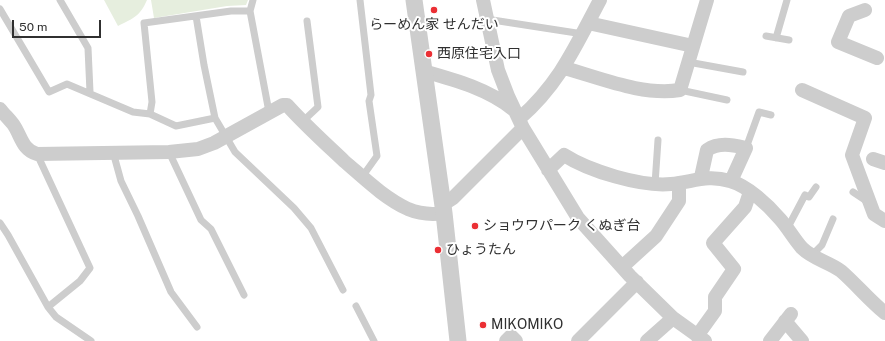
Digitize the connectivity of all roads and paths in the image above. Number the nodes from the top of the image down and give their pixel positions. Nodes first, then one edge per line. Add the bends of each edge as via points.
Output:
1 (60, 0) edge
2 (253, 0) edge
3 (360, 0) edge
4 (414, 0) edge
5 (483, 0) edge
6 (600, 0) edge
7 (706, 0) edge
8 (787, 0) edge
9 (866, 8) edge
10 (0, 9) edge
11 (250, 11) junction
12 (196, 16) junction
13 (486, 19) junction
14 (307, 21) dead end
15 (586, 28) junction
16 (766, 36) dead end
17 (776, 38) junction
18 (789, 40) dead end
19 (693, 46) junction
20 (877, 58) dead end
21 (688, 62) junction
22 (564, 68) junction
23 (423, 71) junction
24 (743, 72) dead end
25 (680, 90) junction
26 (802, 90) dead end
27 (90, 92) junction
28 (727, 100) dead end
29 (0, 109) edge
30 (269, 112) junction
31 (150, 114) junction
32 (771, 115) dead end
33 (216, 118) junction
34 (519, 119) junction
35 (302, 122) junction
36 (225, 137) junction
37 (658, 140) dead end
38 (746, 148) junction
39 (113, 152) junction
40 (169, 152) junction
41 (37, 154) junction
42 (548, 170) junction
43 (362, 177) junction
44 (701, 177) junction
45 (731, 181) junction
46 (655, 184) junction
47 (679, 184) junction
48 (816, 187) dead end
49 (750, 192) junction
50 (853, 192) dead end
51 (870, 204) junction
52 (443, 209) junction
53 (833, 219) dead end
54 (885, 221) edge
55 (0, 223) edge
56 (787, 229) junction
57 (811, 256) junction
58 (622, 268) junction
59 (637, 282) junction
60 (343, 290) dead end
61 (244, 295) dead end
62 (356, 306) dead end
63 (48, 307) junction
64 (885, 313) edge
65 (674, 318) junction
66 (197, 327) dead end
67 (701, 339) edge
68 (91, 341) edge
69 (374, 341) edge
70 (458, 341) edge
71 (506, 341) edge
72 (516, 341) edge
73 (578, 341) edge
74 (647, 341) edge
75 (770, 341) edge
76 (802, 341) edge

1 - 27 lane via 88,48
2 - 11 lane
3 - 43 lane via 377,156
4 - 23 street
5 - 13 street
6 - 15 street
7 - 19 street
8 - 17 lane
9 - 20 street via 849,16 838,42
10 - 27 lane via 49,92 67,84
11 - 12 lane via 231,10
11 - 30 lane
12 - 31 lane via 144,23 152,102
12 - 33 lane
13 - 15 lane
13 - 34 street via 498,70
14 - 35 lane via 318,107
15 - 19 street
15 - 22 street
16 - 17 lane
17 - 18 lane
19 - 21 street
21 - 24 lane
21 - 25 street
22 - 25 street via 635,87 667,92
22 - 34 street via 546,92
23 - 34 street via 478,89 506,103
23 - 52 street
25 - 28 lane
26 - 51 street via 865,118 852,155
27 - 31 lane via 133,112
29 - 41 street via 14,125 24,145
30 - 35 street via 287,105
30 - 36 street
31 - 33 lane via 176,126
32 - 38 lane via 759,112
33 - 36 lane
34 - 42 street
34 - 52 street
35 - 43 street
36 - 40 street via 198,149
36 - 60 lane via 235,152 294,208 311,228
37 - 46 lane
38 - 44 street via 715,145 707,150
38 - 45 street
39 - 40 street
39 - 41 street
39 - 66 lane via 121,181 168,285
40 - 61 lane via 201,220 211,229
41 - 63 lane via 90,268 80,281
42 - 46 street via 564,155 599,172
42 - 58 street via 578,218
43 - 52 street via 408,209 426,215
44 - 45 street
44 - 47 street
45 - 49 street
46 - 47 street
47 - 58 street via 679,201 660,230
48 - 56 lane via 809,197 805,195
49 - 56 street via 780,219
49 - 67 street via 745,207 713,243 734,270 715,297 715,312
50 - 51 lane
51 - 54 street via 874,214
52 - 70 street
53 - 57 lane via 822,245
55 - 63 lane
56 - 57 street
57 - 64 street via 840,270
58 - 59 street
59 - 65 street
59 - 73 street
62 - 69 lane
63 - 68 lane via 56,317
65 - 67 street
65 - 74 street
71 - 72 street via 511,336
75 - 76 street via 788,318

